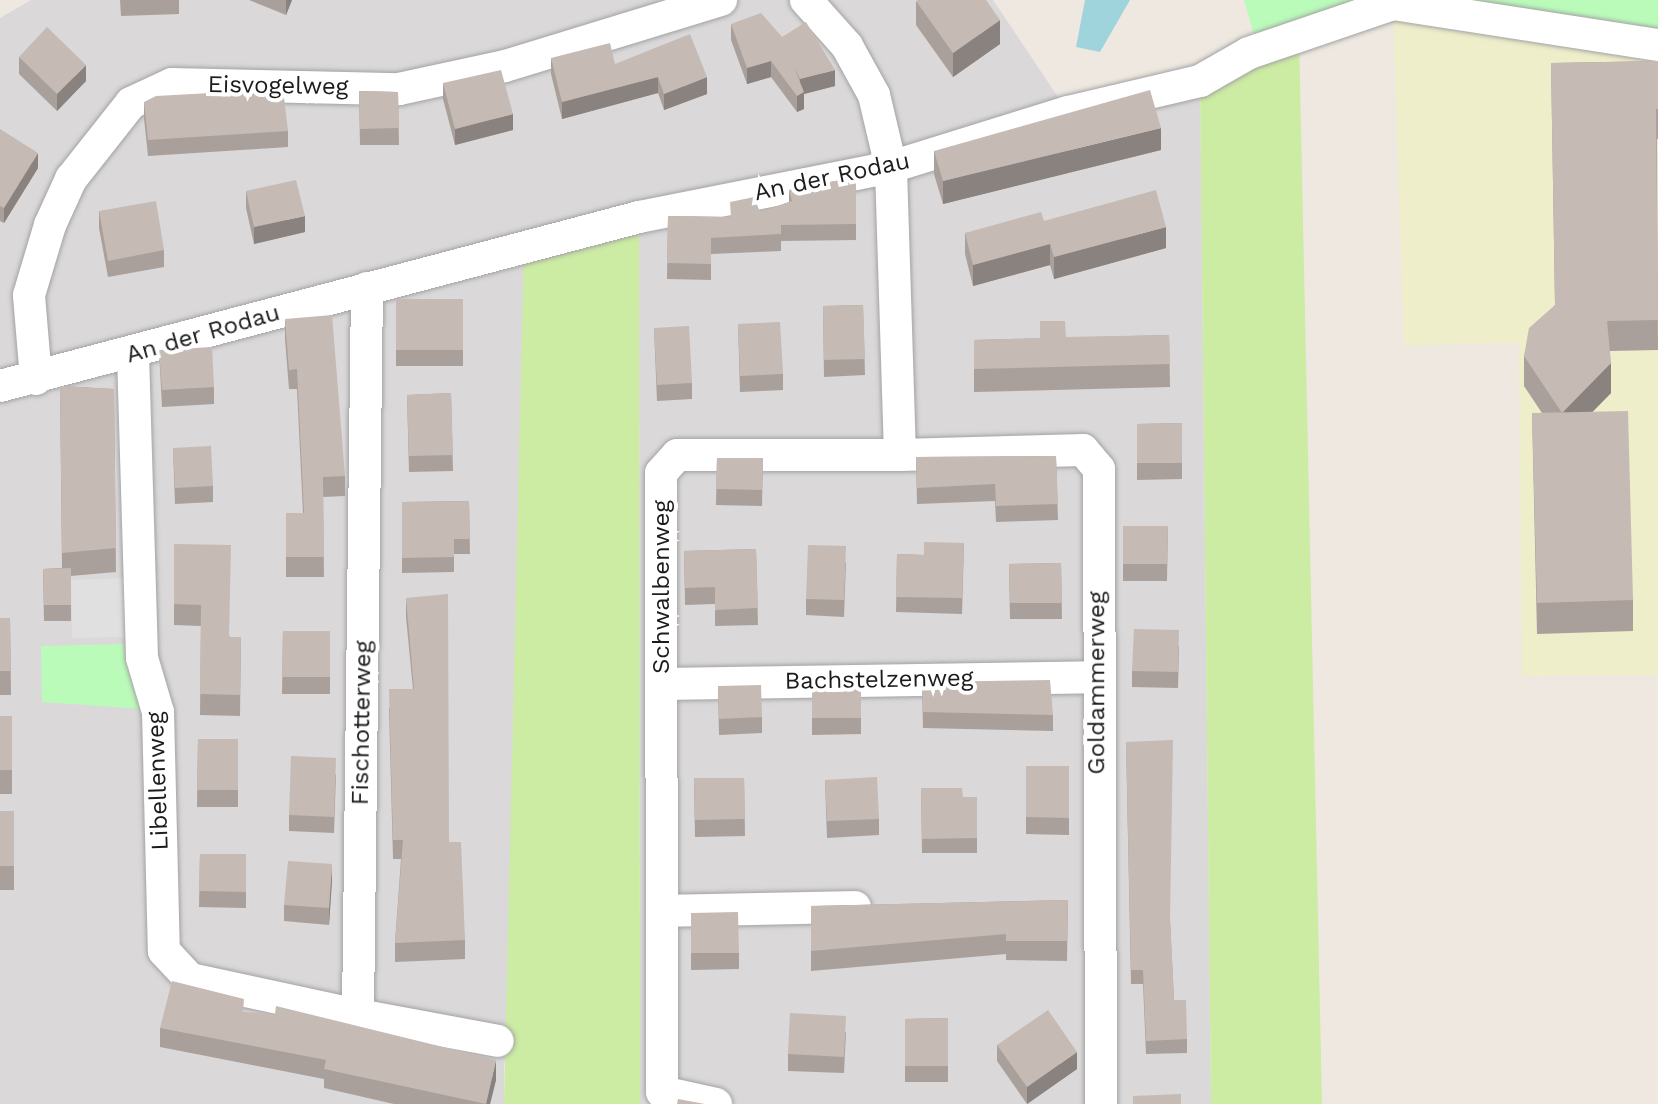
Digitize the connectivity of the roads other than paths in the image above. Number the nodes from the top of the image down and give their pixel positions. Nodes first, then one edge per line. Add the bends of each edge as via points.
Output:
1 (721, 0) edge
2 (806, 0) edge
3 (1658, 45) edge
4 (891, 167) junction
5 (367, 288) junction
6 (133, 354) junction
7 (36, 379) junction
8 (0, 386) edge
9 (900, 455) junction
10 (1095, 677) junction
11 (663, 684) junction
12 (881, 906) edge
13 (662, 911) junction
14 (358, 1015) junction
15 (498, 1041) dead end
16 (716, 1104) edge
17 (1101, 1104) edge

1 - 7 street, Eisvogelweg via 505,66 399,89 172,84 131,103 71,179 50,225 29,295
2 - 4 street via 847,46 874,95
3 - 4 street, An der Rodau via 1393,4 1249,53 1200,81 1068,112
4 - 5 street, An der Rodau via 639,217
4 - 9 street
5 - 6 street, An der Rodau
5 - 14 street, Fischotterweg
6 - 7 street, An der Rodau
6 - 14 street, Libellenweg via 142,658 158,712 164,951 190,979
7 - 8 street, An der Rodau
9 - 10 street, Goldammerweg via 1083,450 1099,469
9 - 11 street, Schwalbenweg via 677,455 661,473
10 - 11 street, Bachstelzenweg
10 - 17 street, Goldammerweg via 1084,901
11 - 13 street, Schwalbenweg
12 - 13 street
13 - 16 street, Schwalbenweg via 662,1092
14 - 15 street

